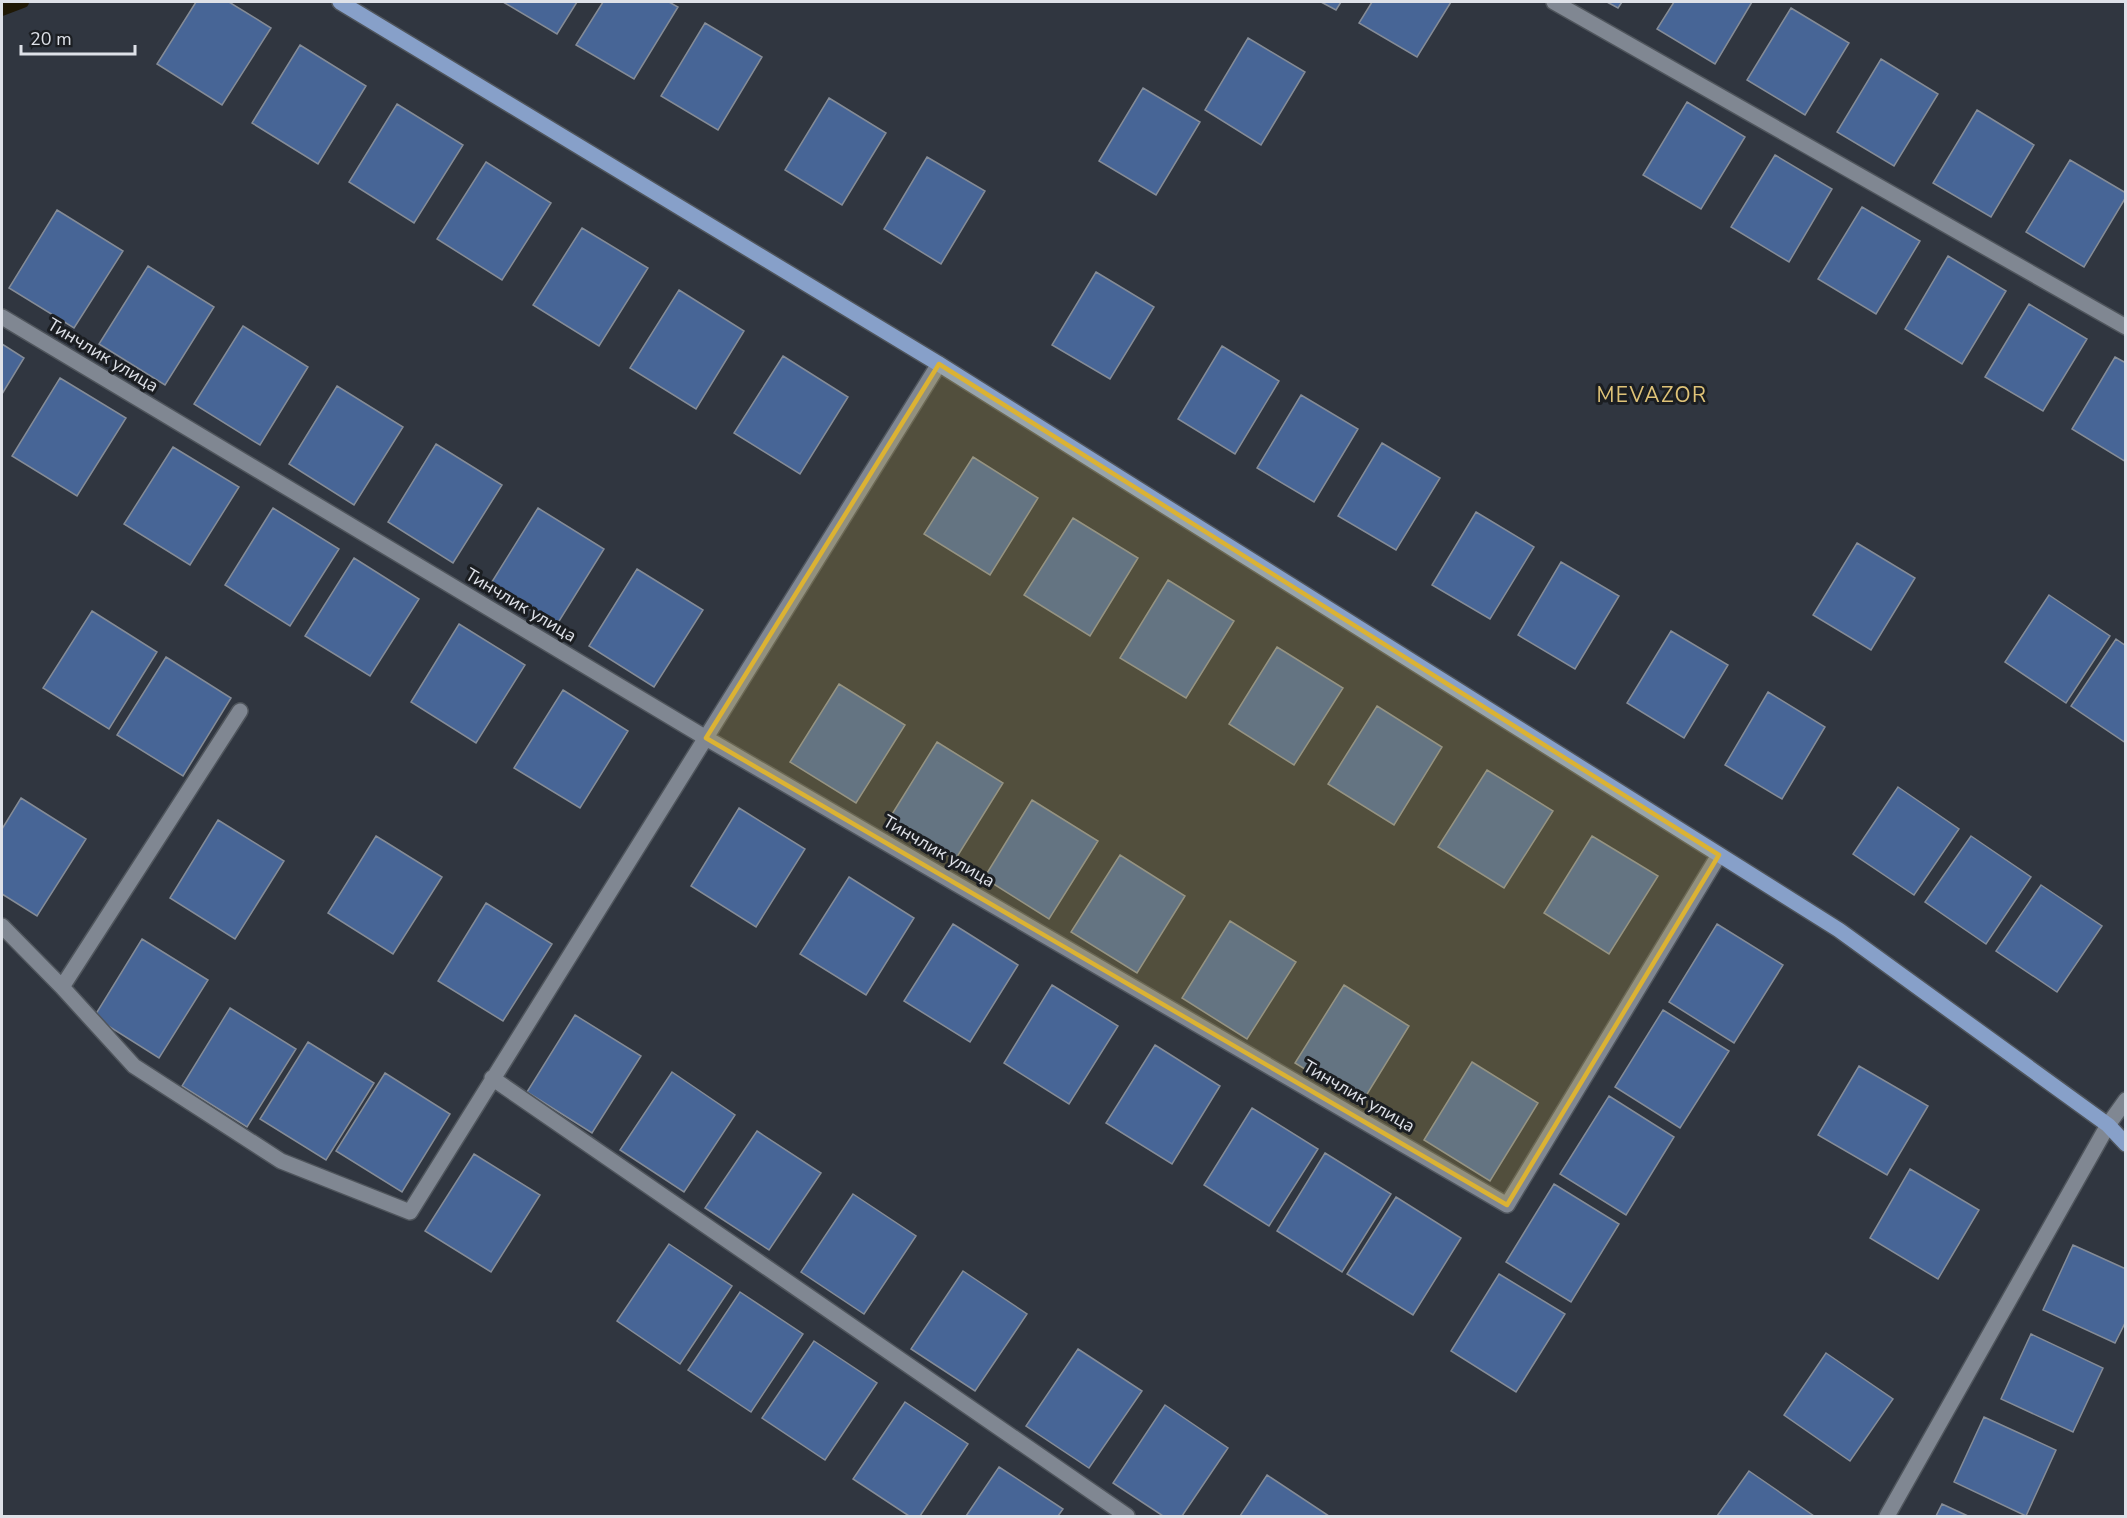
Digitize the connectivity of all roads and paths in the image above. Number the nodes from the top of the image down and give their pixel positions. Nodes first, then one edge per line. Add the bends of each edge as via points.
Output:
1 (340, 2) edge
2 (1554, 2) edge
3 (2, 317) edge
4 (2126, 327) edge
5 (939, 364) junction
6 (240, 711) dead end
7 (706, 738) junction
8 (1719, 855) junction
9 (2, 926) edge
10 (62, 987) junction
11 (492, 1078) junction
12 (2126, 1100) edge
13 (2108, 1125) junction
14 (2126, 1144) edge
15 (1127, 1516) edge
16 (1887, 1516) edge

1 - 5 main road
2 - 4 street
3 - 7 street, Тинчлик улица
5 - 7 street
5 - 8 main road
6 - 10 street
7 - 8 street, Тинчлик улица via 1507,1205
7 - 11 street
8 - 13 main road via 1839,930
9 - 10 street
10 - 11 street via 134,1066 281,1161 410,1212
11 - 15 street
12 - 13 street
13 - 14 main road
13 - 16 street

